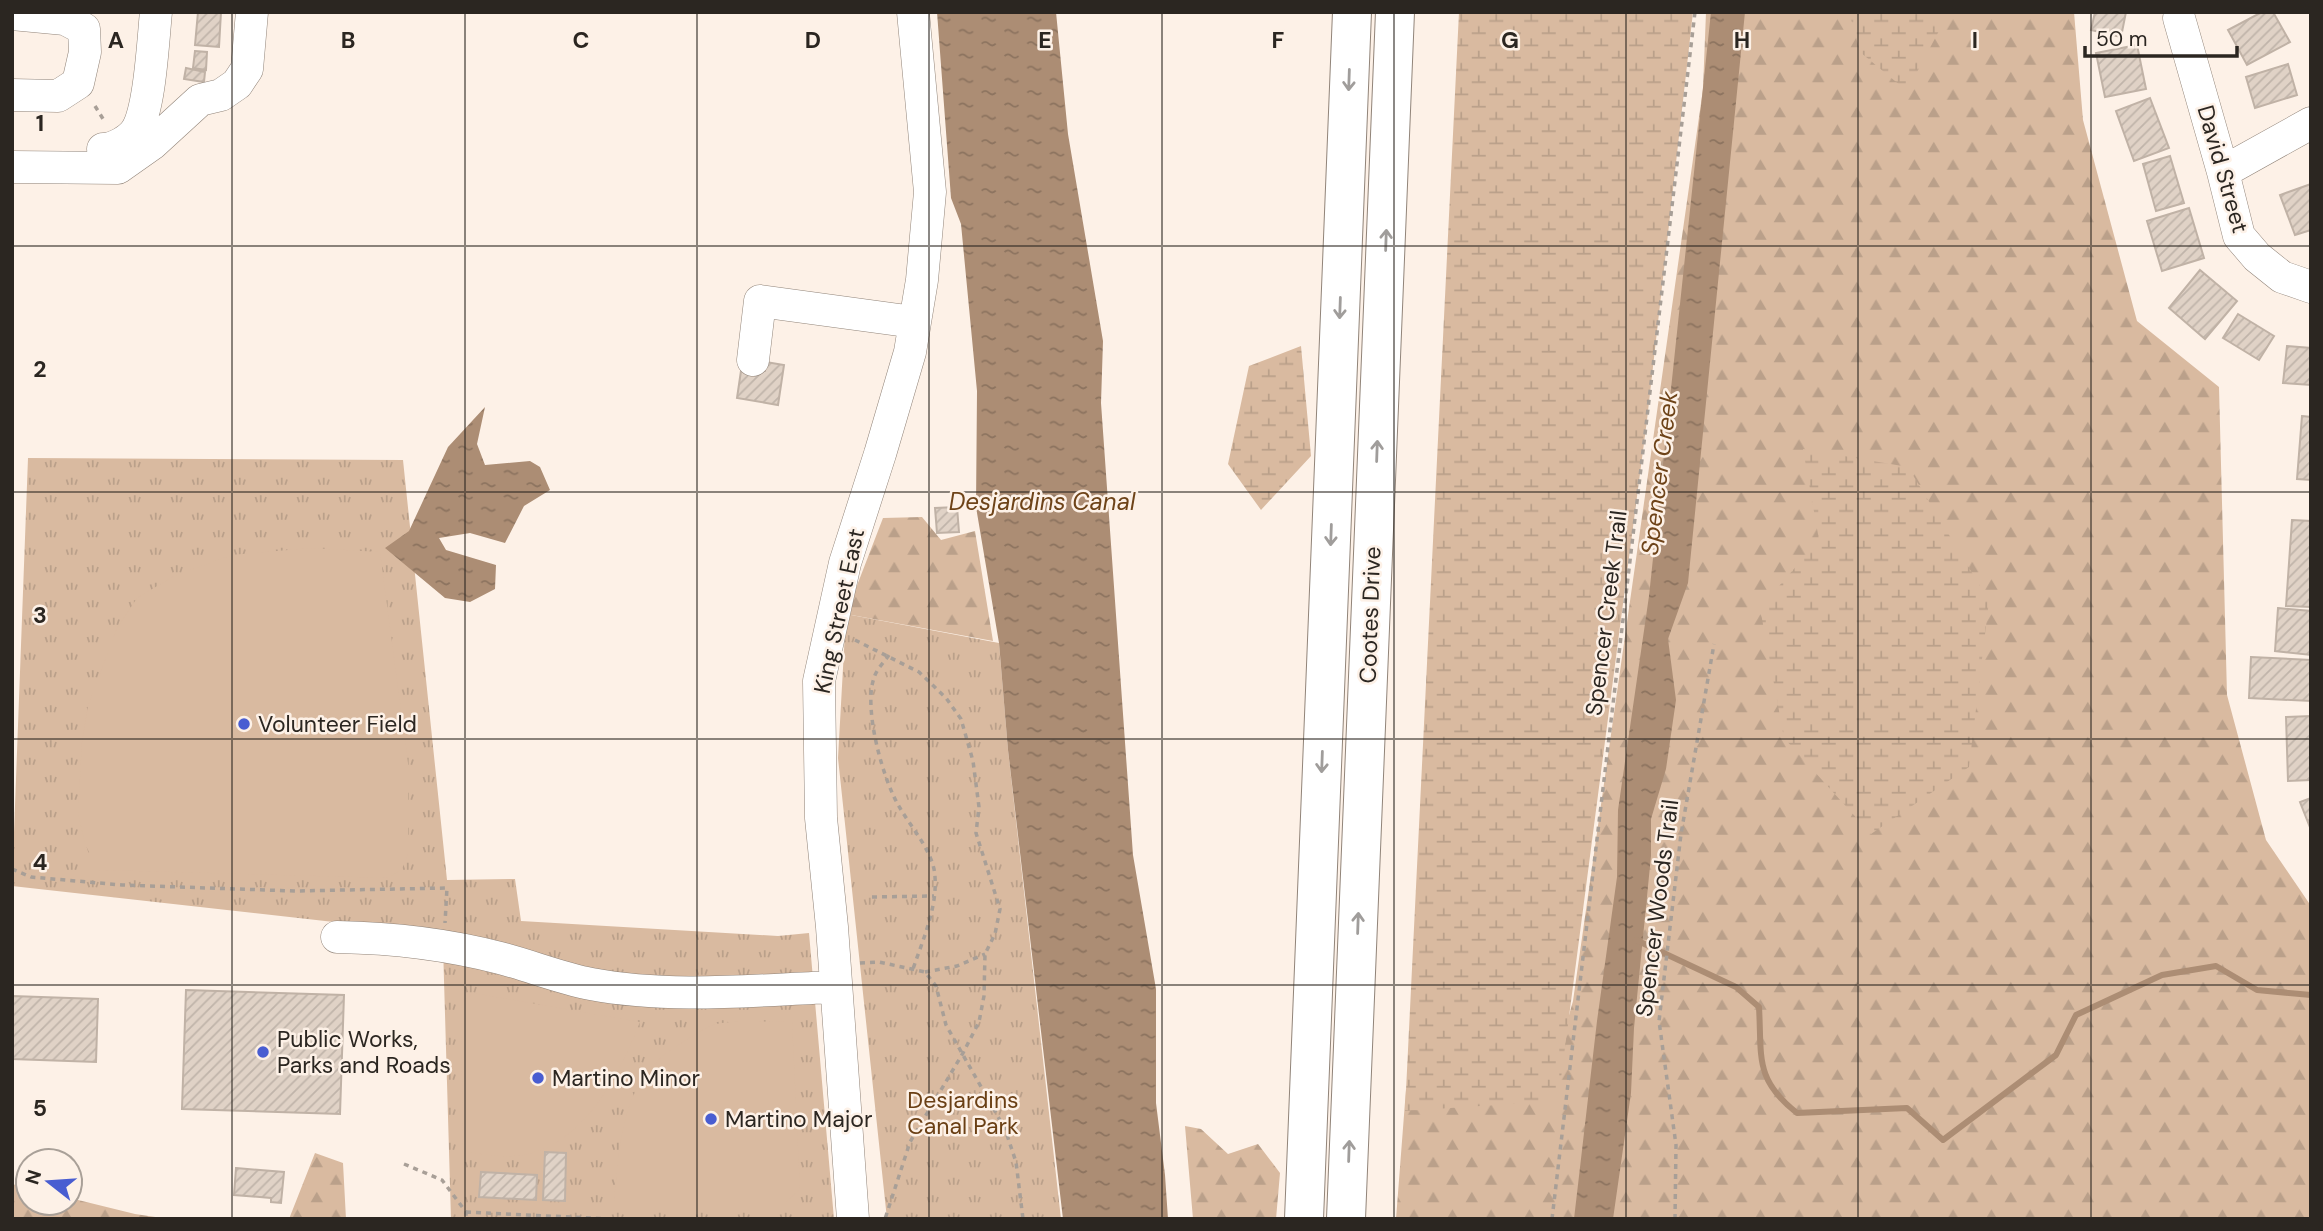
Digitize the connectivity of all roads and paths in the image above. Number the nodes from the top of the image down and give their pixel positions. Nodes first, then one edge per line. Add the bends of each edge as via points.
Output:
1 (156, 12) edge
2 (231, 12) edge
3 (252, 12) edge
4 (913, 12) edge
5 (1352, 12) edge
6 (1395, 12) edge
7 (1695, 12) edge
8 (12, 14) edge
9 (2179, 18) dead end
10 (151, 55) junction
11 (12, 95) edge
12 (208, 98) junction
13 (2311, 123) edge
14 (12, 148) edge
15 (12, 167) edge
16 (2223, 172) junction
17 (2311, 287) edge
18 (914, 322) junction
19 (753, 360) dead end
20 (830, 629) junction
21 (1714, 643) dead end
22 (888, 655) junction
23 (12, 869) edge
24 (934, 896) junction
25 (872, 897) dead end
26 (337, 937) dead end
27 (443, 946) junction
28 (985, 954) junction
29 (912, 969) junction
30 (925, 972) junction
31 (835, 976) junction
32 (963, 1053) junction
33 (404, 1164) dead end
34 (466, 1212) junction
35 (466, 1219) edge
36 (610, 1219) edge
37 (853, 1219) edge
38 (885, 1219) edge
39 (1023, 1219) edge
40 (1304, 1219) edge
41 (1346, 1219) edge
42 (1552, 1219) edge
43 (1675, 1219) edge

1 - 10 street
2 - 12 street via 227,59
3 - 12 street via 247,69 237,84
4 - 18 street, King Street East via 930,192
5 -> 40 main road, Cootes Drive
41 -> 6 main road, Cootes Drive
7 - 42 path, Spencer Creek Trail
8 - 11 street via 65,19 84,29 85,52 78,83 58,96
9 - 16 street, David Street
10 - 12 street via 163,78 181,94
10 - 14 street via 147,97 135,132 112,149 48,144
12 - 15 street via 118,168
13 - 16 street
16 - 17 street, David Street via 2239,236 2282,277
18 - 19 street via 760,301
18 - 20 street, King Street East via 910,352 845,563
20 - 22 path
20 - 31 street, King Street East via 819,681 818,740
21 - 43 path, Spencer Woods Trail via 1681,834 1659,1021 1676,1144
22 - 24 path via 874,676 871,691 879,757 898,805 934,869
22 - 28 path via 919,672 961,719 975,772 976,833 1000,909
23 - 27 path via 31,877 122,885 295,891 447,888
24 - 25 path
24 - 29 path
26 - 27 street
27 - 31 street via 628,990 678,992
28 - 30 path
28 - 32 path via 979,1022
29 - 30 path
29 - 31 path via 878,962
30 - 32 path via 936,986 946,1025
31 - 37 street, King Street East
32 - 38 path via 909,1142
32 - 39 path via 1005,1129 1016,1162
33 - 34 path via 442,1180
34 - 35 path
34 - 36 path

